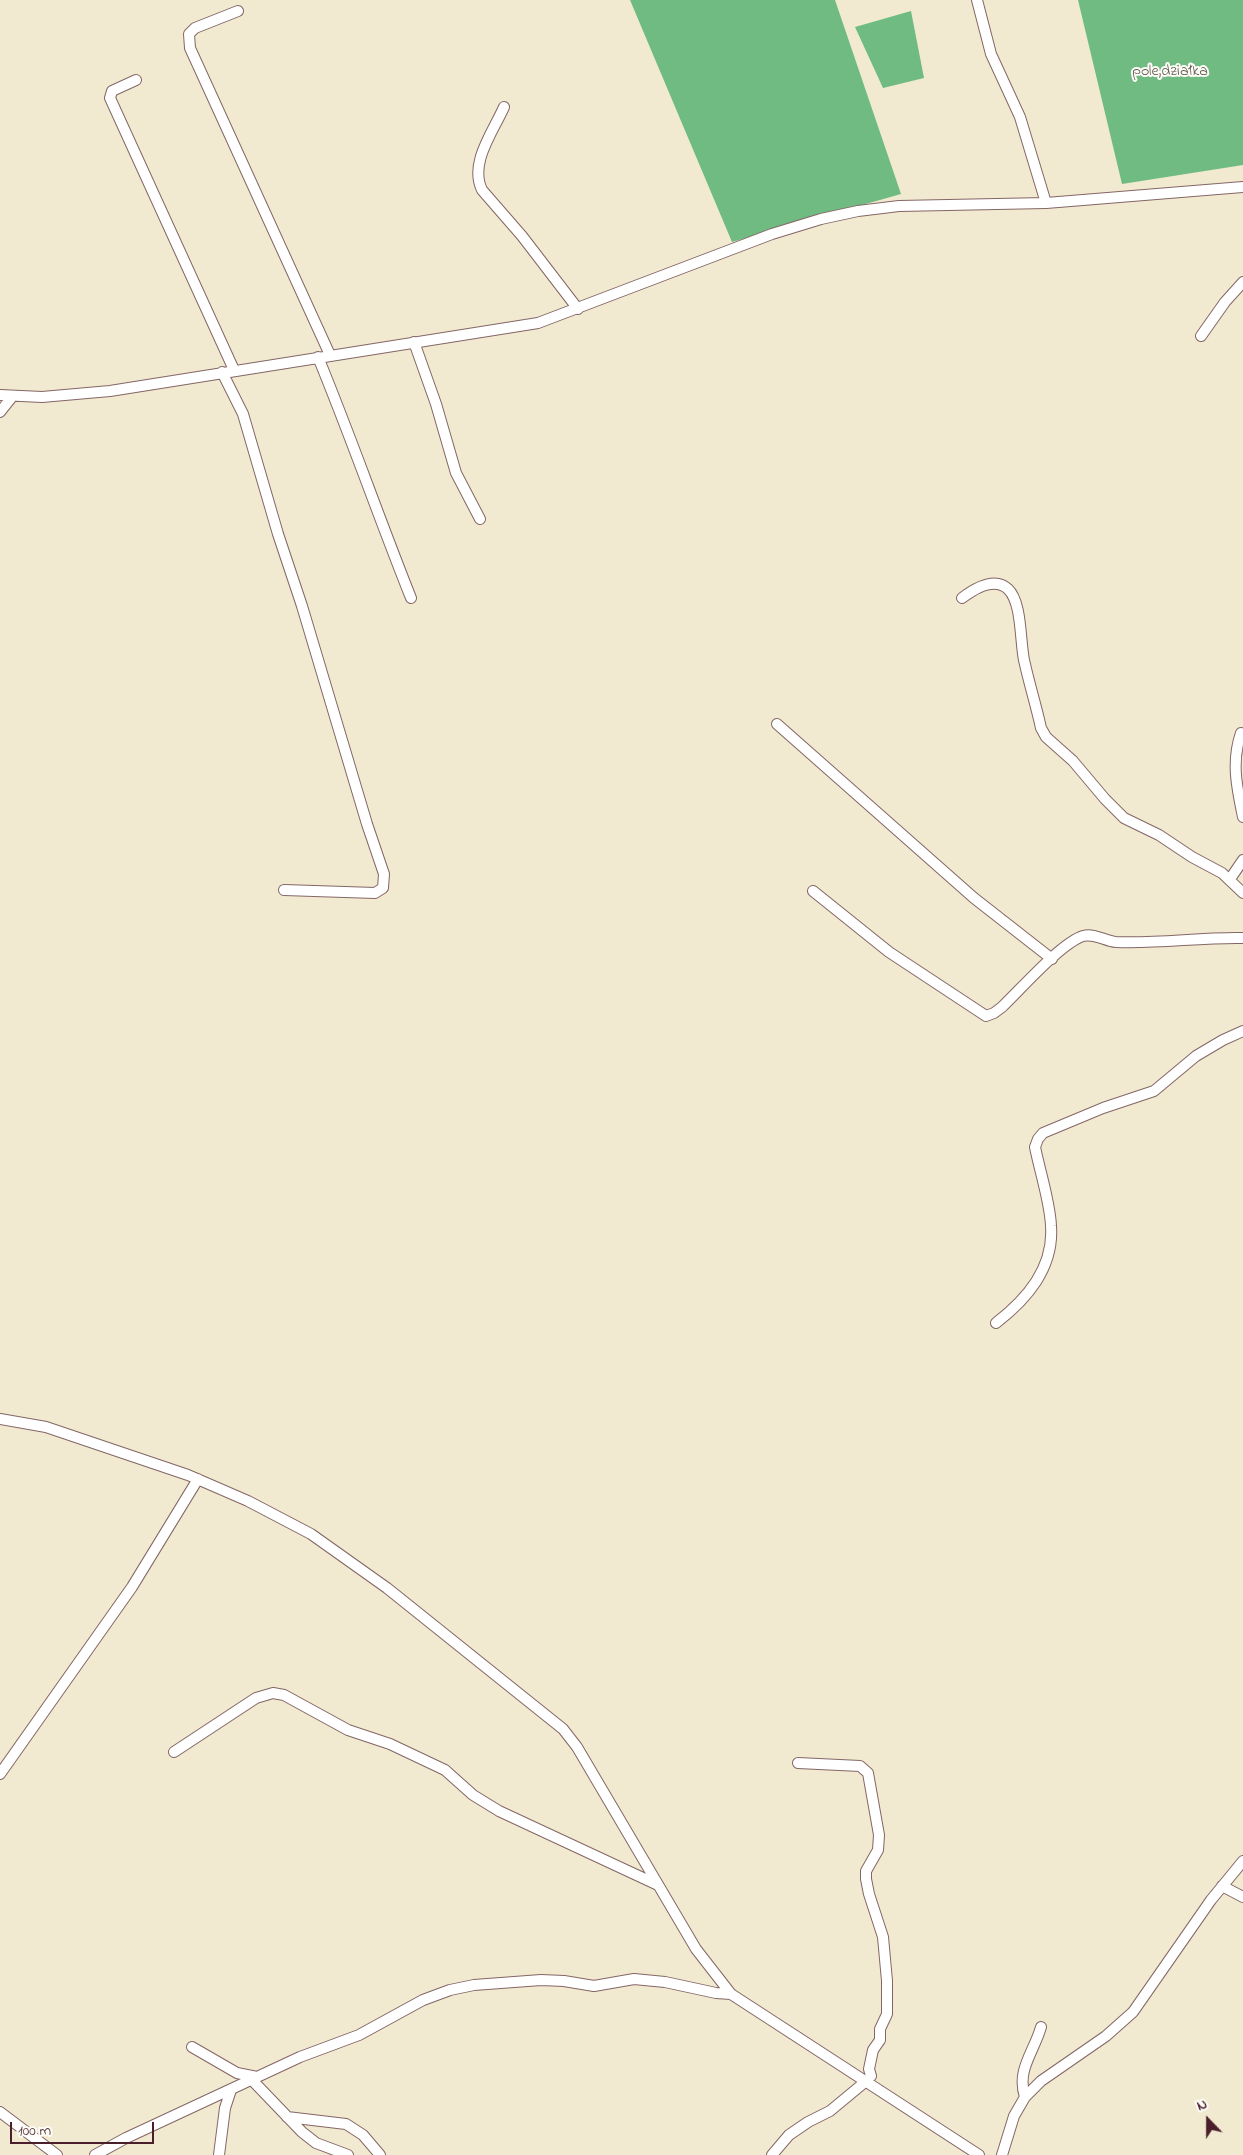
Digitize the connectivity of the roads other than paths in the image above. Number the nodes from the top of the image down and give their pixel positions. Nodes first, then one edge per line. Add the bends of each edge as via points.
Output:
1 (977, 0) edge
2 (238, 10) dead end
3 (136, 80) dead end
4 (504, 107) dead end
5 (1243, 187) edge
6 (1046, 202) junction
7 (1243, 282) edge
8 (578, 309) junction
9 (1201, 336) dead end
10 (414, 342) junction
11 (330, 355) junction
12 (318, 357) junction
13 (234, 370) junction
14 (222, 372) junction
15 (0, 396) edge
16 (12, 396) junction
17 (0, 412) edge
18 (480, 519) dead end
19 (410, 598) dead end
20 (962, 598) dead end
21 (777, 724) dead end
22 (1242, 733) dead end
23 (1243, 817) edge
24 (1243, 860) edge
25 (1230, 879) junction
26 (284, 890) dead end
27 (813, 891) dead end
28 (1243, 893) edge
29 (1243, 938) edge
30 (1052, 959) junction
31 (1243, 1031) edge
32 (996, 1323) dead end
33 (0, 1419) edge
34 (198, 1479) junction
35 (174, 1752) dead end
36 (798, 1763) dead end
37 (0, 1774) edge
38 (1243, 1860) edge
39 (658, 1885) junction
40 (1222, 1886) junction
41 (1243, 1897) edge
42 (731, 1994) junction
43 (1041, 2027) dead end
44 (192, 2047) dead end
45 (255, 2079) junction
46 (868, 2079) junction
47 (230, 2090) junction
48 (1025, 2097) junction
49 (0, 2112) edge
50 (287, 2117) junction
51 (57, 2155) edge
52 (95, 2155) edge
53 (220, 2155) edge
54 (348, 2155) edge
55 (380, 2155) edge
56 (772, 2155) edge
57 (979, 2155) edge
58 (1002, 2155) edge

1 - 6 street via 991,54 1020,117
2 - 11 street via 195,28 189,34 190,48
3 - 13 street via 112,91 110,98
4 - 8 street via 479,162 478,181
5 - 6 street
6 - 8 street via 858,210 772,234
7 - 9 street
8 - 10 street via 538,323
10 - 11 street
10 - 18 street via 458,479
11 - 12 street
12 - 13 street
12 - 19 street via 352,439
13 - 14 street
14 - 16 street via 80,395
14 - 26 street via 243,414 384,874 383,888 375,893
15 - 16 street
16 - 17 street
20 - 25 street via 984,585 1006,588 1016,607 1024,659 1041,728 1046,736 1074,760 1124,818 1159,835
21 - 30 street via 974,898
22 - 23 street via 1237,745 1235,776
24 - 25 street
25 - 28 street
27 - 30 street via 889,952 986,1016 994,1014
29 - 30 street via 1122,942 1085,936 1074,940
31 - 32 street via 1196,1056 1154,1091 1043,1133 1035,1147 1051,1226 1050,1248 1040,1277 1029,1294
33 - 34 street via 46,1427
34 - 37 street via 132,1587
34 - 39 street via 311,1534 546,1713 577,1747
35 - 39 street via 256,1698 273,1693 284,1695 348,1730 390,1744 445,1770 473,1795 499,1811
36 - 46 street via 860,1766 868,1773 879,1835 878,1850 866,1871 866,1879 883,1937 887,2014 880,2029 880,2040 873,2050
38 - 40 street
39 - 42 street via 696,1949
40 - 41 street
40 - 48 street via 1133,2012 1106,2036 1041,2081
42 - 45 street via 634,1980 594,1986 553,1980 474,1985 430,1997 365,2032 300,2057
42 - 46 street
43 - 48 street via 1022,2072
44 - 45 street via 237,2073
45 - 47 street
45 - 50 street
46 - 56 street via 830,2111 789,2135
46 - 57 street
47 - 52 street
47 - 53 street
48 - 58 street via 1014,2116
49 - 51 street
50 - 54 street via 316,2143
50 - 55 street via 346,2124 363,2135

